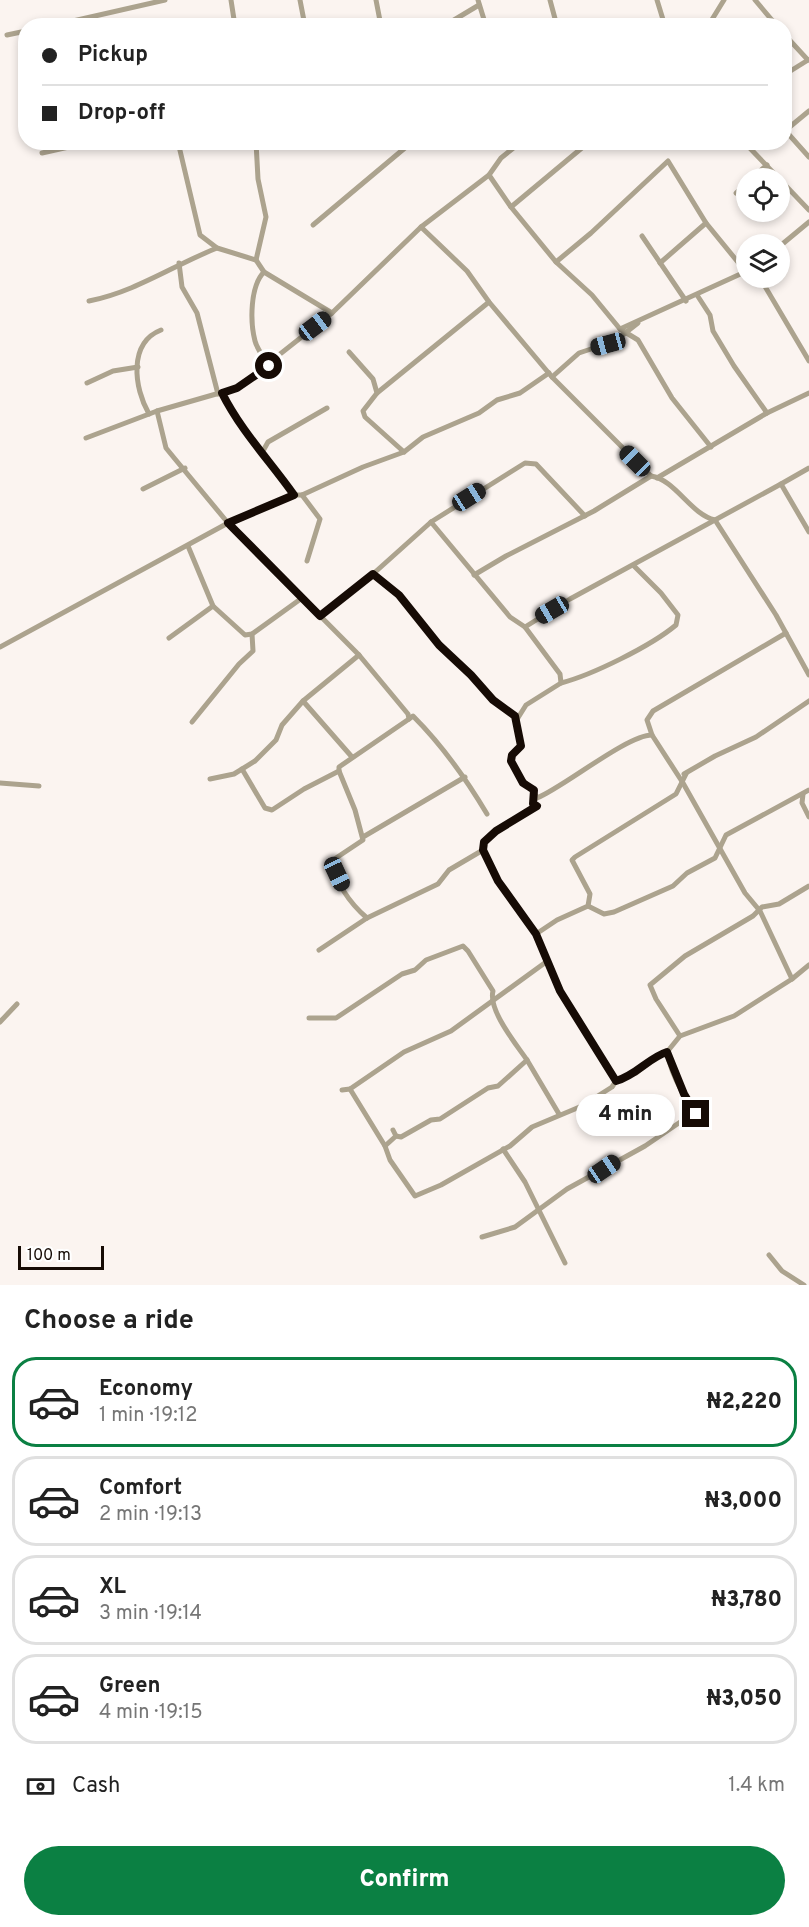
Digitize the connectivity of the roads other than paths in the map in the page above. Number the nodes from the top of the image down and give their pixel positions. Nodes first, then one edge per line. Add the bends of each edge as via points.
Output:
1 (165, 0) edge
2 (231, 0) edge
3 (300, 0) edge
4 (376, 0) edge
5 (550, 0) edge
6 (657, 0) edge
7 (724, 0) edge
8 (755, 0) edge
9 (478, 2) edge
10 (86, 18) edge
11 (234, 18) edge
12 (303, 18) edge
13 (379, 18) edge
14 (455, 18) edge
15 (483, 18) edge
16 (555, 18) edge
17 (663, 18) edge
18 (713, 18) edge
19 (770, 18) edge
20 (18, 33) edge
21 (7, 35) dead end
22 (792, 43) edge
23 (808, 60) edge
24 (792, 70) edge
25 (809, 111) edge
26 (792, 124) edge
27 (792, 138) edge
28 (55, 150) edge
29 (180, 150) edge
30 (256, 150) edge
31 (403, 150) edge
32 (511, 150) edge
33 (579, 150) edge
34 (752, 150) edge
35 (42, 153) dead end
36 (809, 157) edge
37 (767, 165) junction
38 (764, 168) edge
39 (489, 175) junction
40 (511, 207) junction
41 (809, 210) edge
42 (809, 222) edge
43 (706, 223) junction
44 (313, 225) dead end
45 (421, 227) junction
46 (804, 228) junction
47 (809, 235) edge
48 (642, 236) dead end
49 (790, 238) edge
50 (217, 248) junction
51 (736, 259) edge
52 (256, 261) junction
53 (556, 262) junction
54 (179, 263) junction
55 (660, 263) junction
56 (264, 272) junction
57 (736, 276) edge
58 (766, 288) edge
59 (697, 295) junction
60 (89, 301) dead end
61 (686, 301) junction
62 (489, 302) junction
63 (332, 313) junction
64 (640, 322) junction
65 (620, 329) junction
66 (161, 330) dead end
67 (627, 334) junction
68 (349, 352) dead end
69 (809, 361) edge
70 (269, 366) junction
71 (138, 368) junction
72 (550, 375) junction
73 (87, 383) dead end
74 (220, 393) junction
75 (377, 393) junction
76 (809, 393) edge
77 (327, 408) dead end
78 (157, 411) junction
79 (767, 413) junction
80 (149, 414) junction
81 (86, 438) dead end
82 (711, 447) junction
83 (263, 451) junction
84 (404, 452) junction
85 (185, 468) junction
86 (809, 468) edge
87 (654, 477) junction
88 (781, 484) junction
89 (143, 489) dead end
90 (294, 495) junction
91 (302, 495) junction
92 (585, 516) junction
93 (715, 520) junction
94 (431, 522) junction
95 (228, 523) junction
96 (809, 532) edge
97 (188, 546) junction
98 (307, 561) dead end
99 (634, 566) junction
100 (373, 574) junction
101 (474, 576) junction
102 (302, 598) junction
103 (213, 606) junction
104 (320, 616) junction
105 (525, 627) junction
106 (786, 633) junction
107 (252, 634) junction
108 (169, 638) dead end
109 (0, 647) edge
110 (359, 655) junction
111 (809, 675) edge
112 (561, 683) junction
113 (303, 701) junction
114 (809, 701) edge
115 (409, 719) junction
116 (516, 721) junction
117 (192, 722) dead end
118 (652, 735) junction
119 (352, 757) junction
120 (242, 769) junction
121 (339, 771) junction
122 (686, 774) junction
123 (677, 775) junction
124 (465, 777) junction
125 (210, 779) dead end
126 (0, 783) edge
127 (683, 783) junction
128 (39, 786) dead end
129 (534, 790) junction
130 (807, 791) edge
131 (487, 814) dead end
132 (809, 817) edge
133 (363, 837) junction
134 (483, 850) junction
135 (721, 850) junction
136 (809, 886) edge
137 (588, 906) junction
138 (759, 910) junction
139 (367, 918) junction
140 (536, 934) junction
141 (320, 950) dead end
142 (546, 962) junction
143 (809, 965) edge
144 (792, 979) junction
145 (492, 1001) junction
146 (17, 1004) dead end
147 (309, 1018) dead end
148 (0, 1022) edge
149 (680, 1036) junction
150 (667, 1052) junction
151 (527, 1060) junction
152 (616, 1081) junction
153 (350, 1089) junction
154 (342, 1090) dead end
155 (695, 1112) junction
156 (559, 1114) junction
157 (707, 1124) dead end
158 (385, 1146) junction
159 (502, 1149) junction
160 (538, 1212) junction
161 (482, 1237) dead end
162 (769, 1255) dead end
163 (565, 1263) dead end
164 (803, 1285) edge

1 - 10 street
2 - 11 street
3 - 12 street
4 - 13 street
5 - 16 street
6 - 17 street
7 - 18 street
8 - 19 street
9 - 14 street
9 - 15 street
20 - 21 street
22 - 23 street
23 - 24 street
25 - 26 street
27 - 36 street
28 - 35 street
29 - 50 street via 200,236
30 - 52 street via 266,217
31 - 44 street
32 - 39 street
33 - 40 street
34 - 37 street
37 - 38 street
37 - 41 street
39 - 40 street
39 - 45 street
40 - 53 street
42 - 46 street
43 - 51 street
43 - 53 street via 668,160
43 - 55 street
45 - 62 street via 467,271
45 - 63 street
46 - 47 street
46 - 49 street
48 - 55 street
50 - 52 street
50 - 54 street
52 - 56 street
53 - 65 street via 592,295
54 - 60 street via 139,285
54 - 74 street via 182,287 197,313
55 - 61 street
56 - 63 street
56 - 70 street via 255,284 253,314 255,341
57 - 59 street
58 - 69 street
59 - 61 street
59 - 79 street via 710,315 713,331
61 - 64 street
62 - 72 street
62 - 75 street
63 - 70 street
64 - 65 street
64 - 67 street
65 - 67 street
66 - 71 street via 149,335 140,348
67 - 72 street via 579,353
67 - 82 street via 638,340 672,398
68 - 75 street via 373,379
70 - 74 street via 237,388
71 - 73 street via 113,371
71 - 80 street via 140,392
72 - 84 street via 520,393 497,400 479,413 423,437
72 - 87 street
74 - 78 street
74 - 83 street via 242,428
75 - 84 street via 363,411 365,417
76 - 79 street
77 - 83 street via 268,442
78 - 80 street
78 - 85 street via 166,448
79 - 82 street
80 - 81 street
82 - 87 street
83 - 90 street
84 - 91 street
85 - 89 street
85 - 95 street
86 - 88 street
87 - 92 street
87 - 93 street
88 - 93 street
88 - 96 street
90 - 91 street
90 - 95 street
91 - 98 street via 320,519
92 - 94 street via 530,462
92 - 101 street
93 - 99 street
93 - 106 street
94 - 100 street
94 - 101 street
95 - 97 street
95 - 102 street
97 - 103 street
97 - 109 street
99 - 105 street
99 - 112 street via 678,615 676,625 609,664
100 - 104 street
100 - 116 street via 399,595 439,645
101 - 105 street via 510,617
102 - 104 street
102 - 107 street
103 - 107 street via 239,632
103 - 108 street
104 - 110 street
105 - 112 street via 560,675
106 - 111 street
106 - 118 street via 653,711 647,720
107 - 117 street via 254,651
110 - 113 street
110 - 115 street via 405,709
112 - 116 street via 526,705
113 - 119 street
113 - 120 street via 282,725 276,740
114 - 122 street via 756,737
115 - 119 street
115 - 124 street via 413,716 444,748
116 - 129 street via 521,746 511,761 523,783
118 - 123 street
118 - 129 street via 624,747 542,796 537,798
119 - 121 street
120 - 121 street via 265,808 270,810
120 - 125 street
121 - 133 street
122 - 123 street
122 - 127 street
123 - 127 street
124 - 131 street
124 - 133 street
126 - 128 street
127 - 135 street
127 - 137 street via 676,794 572,860 590,894
129 - 134 street via 533,804 537,806 496,831 484,842
130 - 132 street via 801,801
130 - 135 street via 726,835
133 - 139 street via 363,842 339,855 335,864 349,897
134 - 139 street via 449,870 434,887
134 - 140 street via 498,881
135 - 137 street via 673,886 615,912 604,914
135 - 138 street
136 - 138 street via 779,904
137 - 140 street
138 - 144 street
138 - 149 street via 685,956 650,985
139 - 141 street
140 - 142 street
142 - 145 street
142 - 152 street
143 - 144 street
144 - 149 street via 734,1017
145 - 147 street via 493,991 463,946 426,960 336,1018
145 - 151 street
145 - 153 street via 451,1031 404,1052
146 - 148 street
149 - 150 street
150 - 152 street
150 - 155 street
151 - 156 street
151 - 158 street via 498,1086 488,1088 415,1131 401,1137 394,1133
152 - 156 street via 588,1102
153 - 154 street
153 - 158 street
155 - 157 street
155 - 160 street via 645,1146 567,1189
156 - 159 street via 532,1127
158 - 159 street via 415,1196
159 - 160 street via 525,1182
160 - 161 street via 515,1227
160 - 163 street
162 - 164 street via 782,1271

